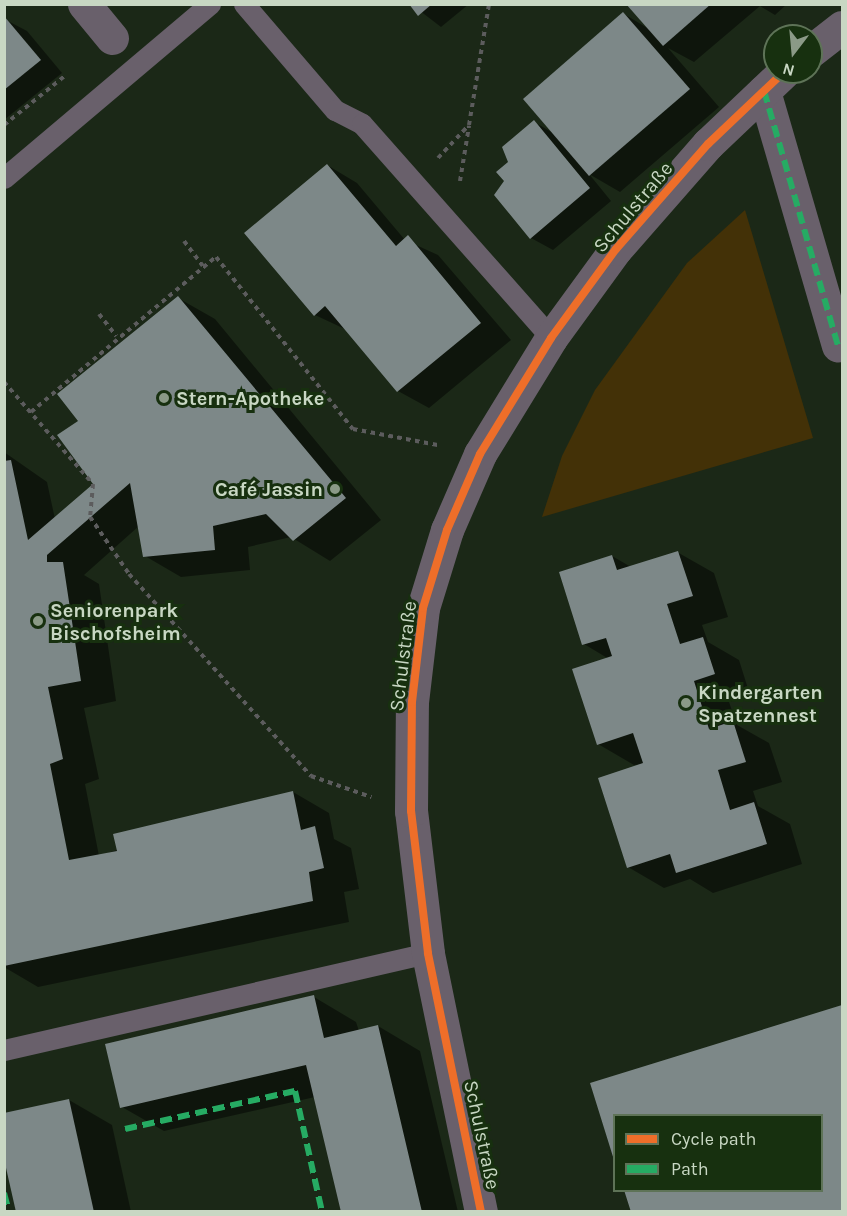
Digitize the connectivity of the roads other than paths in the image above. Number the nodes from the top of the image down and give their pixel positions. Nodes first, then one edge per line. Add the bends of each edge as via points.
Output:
1 (84, 4) edge
2 (210, 4) edge
3 (244, 4) edge
4 (843, 27) edge
5 (112, 38) dead end
6 (823, 42) edge
7 (772, 84) edge
8 (774, 84) edge
9 (4, 178) edge
10 (551, 338) junction
11 (838, 345) dead end
12 (428, 953) junction
13 (4, 1050) edge
14 (481, 1212) edge

1 - 5 street
2 - 9 lane
3 - 10 lane via 335,110 362,124
4 - 6 street
7 - 10 street, Schulstraße via 708,144 616,249
8 - 11 street
10 - 12 street, Schulstraße via 480,454 447,530 423,608 412,702 411,811
12 - 13 lane
12 - 14 street, Schulstraße

